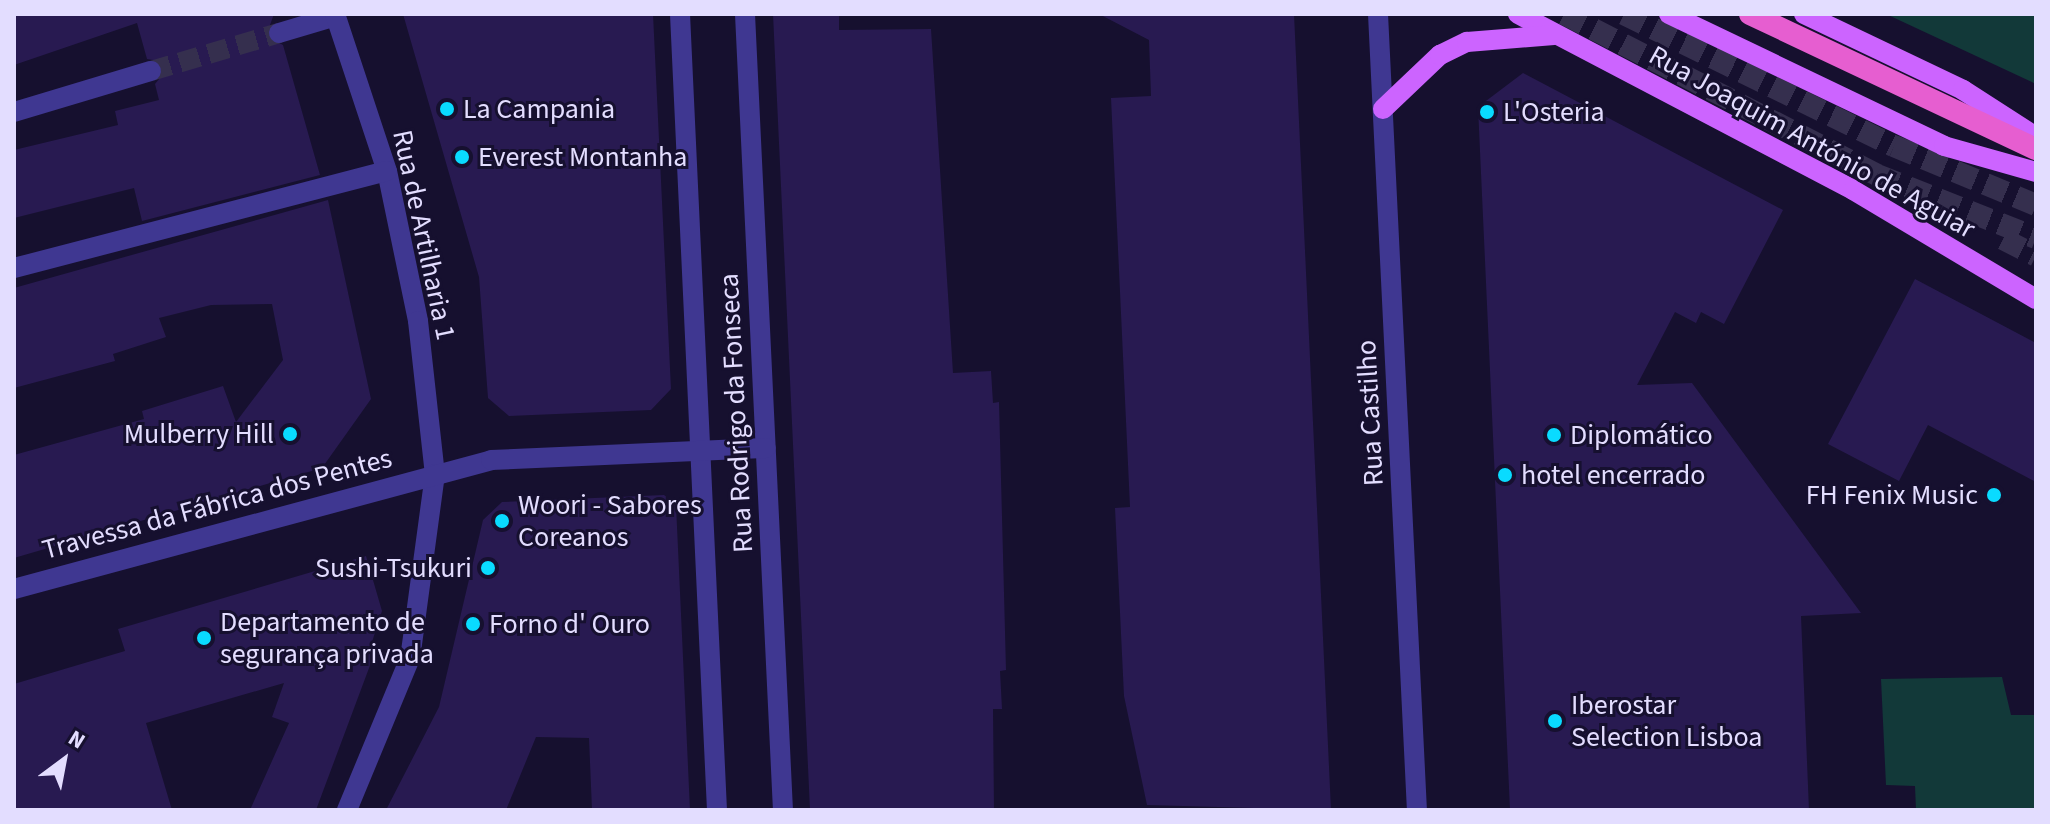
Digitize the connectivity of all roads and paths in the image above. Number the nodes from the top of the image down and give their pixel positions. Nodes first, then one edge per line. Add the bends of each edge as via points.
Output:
1 (680, 14) edge
2 (745, 14) edge
3 (1378, 14) edge
4 (1518, 14) edge
5 (1669, 14) edge
6 (1750, 14) edge
7 (1804, 14) edge
8 (335, 15) edge
9 (279, 33) tunnel mouth
10 (1559, 35) junction
11 (151, 71) tunnel mouth
12 (1383, 109) junction
13 (14, 112) edge
14 (2036, 137) edge
15 (2036, 149) edge
16 (387, 171) junction
17 (2036, 172) edge
18 (14, 268) edge
19 (2036, 299) edge
20 (766, 448) junction
21 (700, 451) junction
22 (435, 474) junction
23 (14, 589) edge
24 (347, 810) edge
25 (717, 810) edge
26 (783, 810) edge
27 (1417, 810) edge

1 - 21 street, Rua Rodrigo da Fonseca
2 - 20 street, Rua Rodrigo da Fonseca
3 - 12 street, Rua Castilho
4 - 10 main road, Rua Joaquim António de Aguiar
5 - 17 main road, Rua Joaquim António de Aguiar via 1944,146
6 - 15 highway
7 - 14 main road via 1963,90
8 - 9 street
8 - 16 street, Rua de Artilharia 1
10 - 12 main road via 1467,42 1440,55
10 - 19 main road, Rua Joaquim António de Aguiar via 1853,190
11 - 13 street
12 - 27 street, Rua Castilho
16 - 18 street
16 - 22 street, Rua de Artilharia 1 via 418,321
20 - 21 street, Travessa da Fábrica dos Pentes
20 - 26 street, Rua Rodrigo da Fonseca
21 - 22 street, Travessa da Fábrica dos Pentes via 491,460
21 - 25 street, Rua Rodrigo da Fonseca
22 - 23 street, Travessa da Fábrica dos Pentes
22 - 24 street, Rua de Artilharia 1 via 410,658

